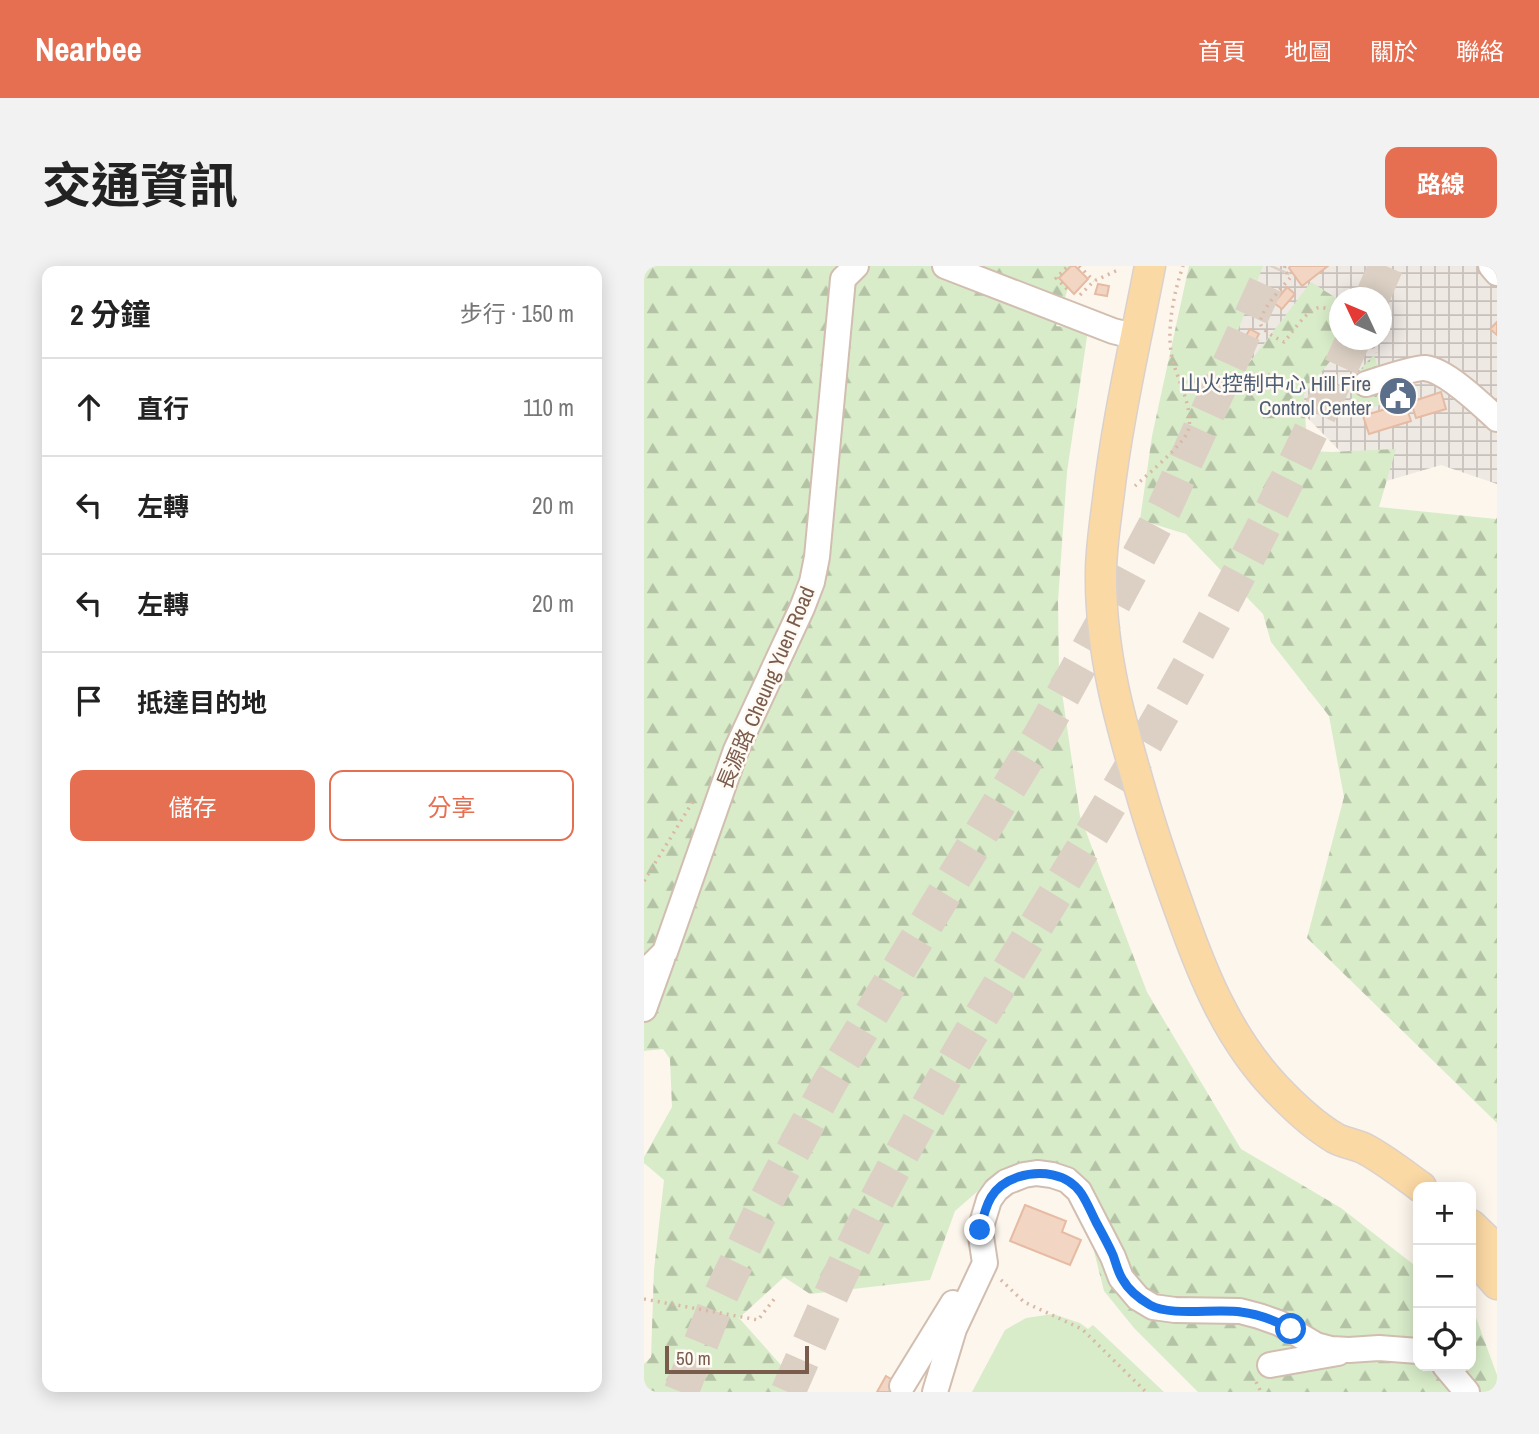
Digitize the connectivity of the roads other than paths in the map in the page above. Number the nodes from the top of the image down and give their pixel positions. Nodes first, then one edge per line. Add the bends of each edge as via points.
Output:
1 (856, 266) edge
2 (945, 266) edge
3 (1150, 266) edge
4 (1491, 266) edge
5 (1497, 273) edge
6 (1137, 337) junction
7 (1366, 384) dead end
8 (1497, 419) edge
9 (665, 952) junction
10 (644, 973) edge
11 (644, 1009) edge
12 (1336, 1139) junction
13 (1414, 1182) edge
14 (1413, 1206) edge
15 (980, 1230) junction
16 (1476, 1230) edge
17 (1497, 1250) edge
18 (1476, 1259) edge
19 (1497, 1284) edge
20 (1349, 1350) junction
21 (1413, 1351) edge
22 (1269, 1365) dead end
23 (1449, 1371) edge
24 (902, 1385) dead end
25 (935, 1392) edge
26 (1467, 1392) edge

1 - 9 lane, 長源路 Cheung Yuen Road via 843,279 812,582 736,750
2 - 6 lane
3 - 6 main road
4 - 5 lane
6 - 12 main road via 1111,475 1101,570 1104,638 1120,720 1160,855 1215,1000 1273,1085
7 - 8 lane via 1423,367 1440,372
9 - 10 lane, 長源路 Cheung Yuen Road
9 - 11 lane
12 - 13 main road via 1363,1147
12 - 14 main road via 1353,1162
15 - 20 lane via 989,1200 1000,1186 1024,1175 1052,1175 1079,1191 1121,1278 1153,1307 1240,1311 1279,1323 1316,1345
15 - 24 lane via 951,1307
15 - 25 lane via 985,1263 954,1329
16 - 17 main road
18 - 19 main road
20 - 21 lane
20 - 22 lane
23 - 26 lane

